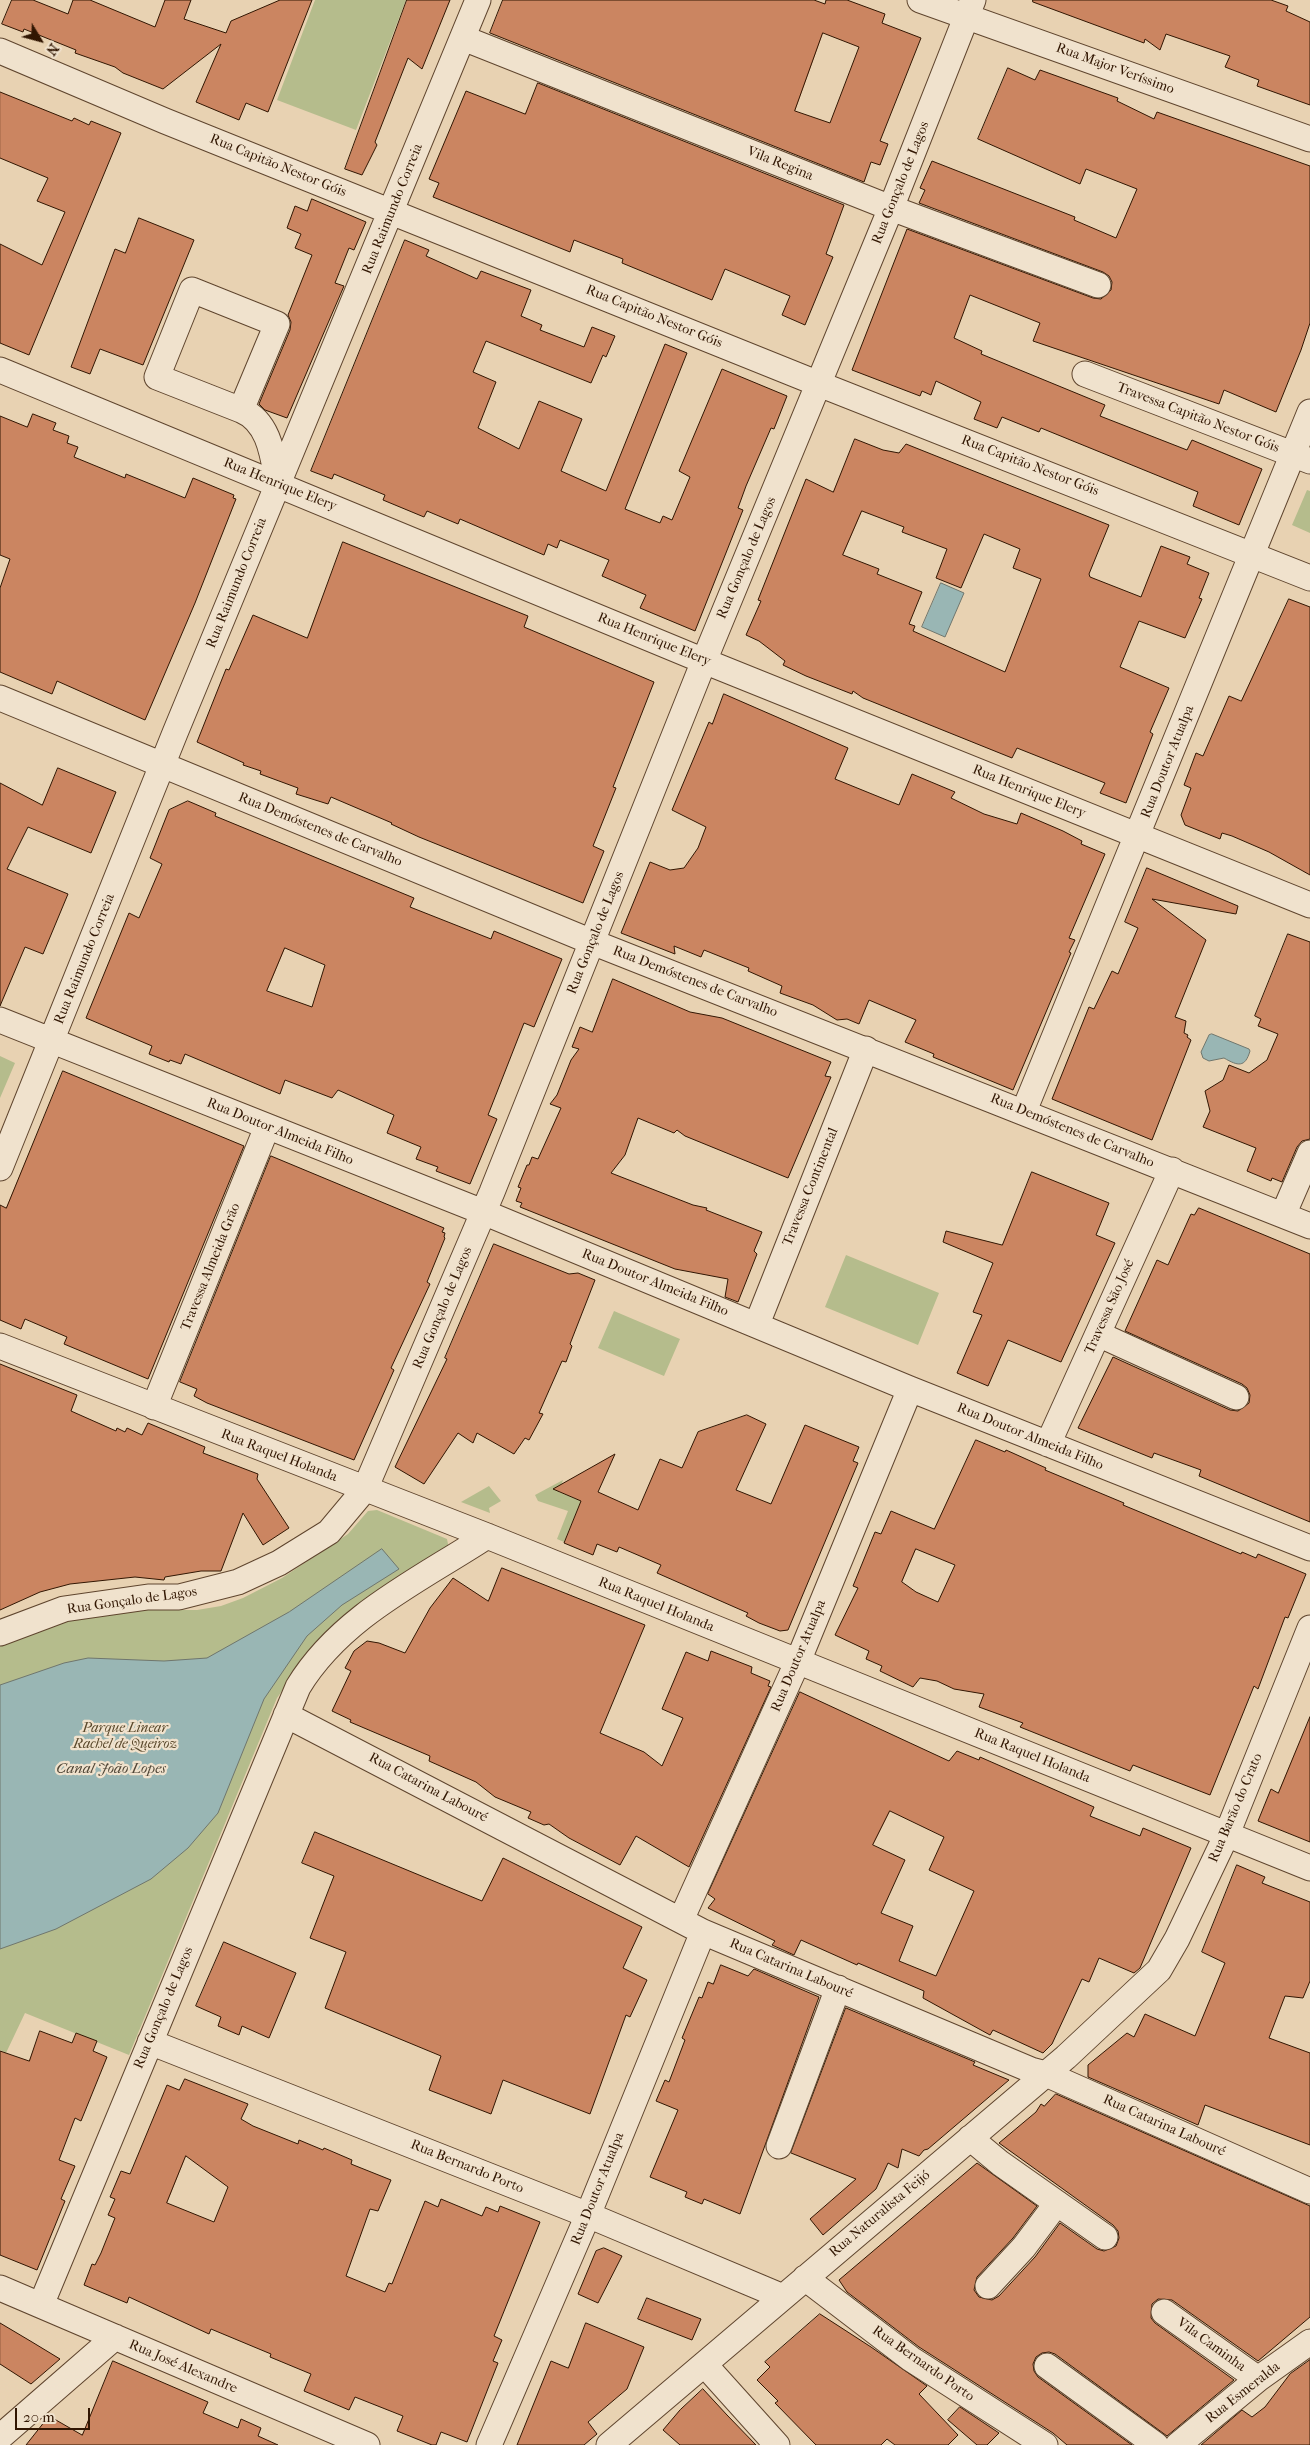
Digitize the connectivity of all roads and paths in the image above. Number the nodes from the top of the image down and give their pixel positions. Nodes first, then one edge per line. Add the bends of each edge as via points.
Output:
1 (478, 0) edge
2 (920, 0) edge
3 (970, 8) edge
4 (463, 38) junction
5 (0, 51) edge
6 (1310, 139) edge
7 (891, 208) junction
8 (392, 211) junction
9 (1098, 285) dead end
10 (0, 370) edge
11 (1085, 374) dead end
12 (819, 384) junction
13 (241, 410) junction
14 (1310, 412) edge
15 (1302, 458) edge
16 (278, 484) junction
17 (1251, 555) junction
18 (1310, 578) edge
19 (704, 661) junction
20 (0, 698) edge
21 (162, 766) junction
22 (1138, 836) junction
23 (1310, 905) edge
24 (592, 942) junction
25 (0, 1020) edge
26 (52, 1041) junction
27 (866, 1049) junction
28 (1024, 1111) junction
29 (267, 1127) junction
30 (1310, 1153) edge
31 (0, 1168) edge
32 (1172, 1170) junction
33 (484, 1212) junction
34 (1283, 1216) junction
35 (1310, 1226) edge
36 (757, 1324) junction
37 (1098, 1334) junction
38 (0, 1346) edge
39 (910, 1389) junction
40 (1236, 1397) dead end
41 (154, 1406) junction
42 (1048, 1444) junction
43 (365, 1489) junction
44 (487, 1536) junction
45 (1310, 1548) edge
46 (1310, 1628) edge
47 (0, 1633) edge
48 (797, 1662) junction
49 (286, 1714) junction
50 (1227, 1834) junction
51 (1310, 1868) edge
52 (681, 1920) junction
53 (704, 1932) junction
54 (1150, 1981) joint
55 (838, 1988) junction
56 (150, 2042) junction
57 (1046, 2074) junction
58 (970, 2138) junction
59 (779, 2146) dead end
60 (1310, 2191) edge
61 (1057, 2203) junction
62 (588, 2215) junction
63 (1105, 2237) dead end
64 (805, 2278) junction
65 (988, 2286) dead end
66 (0, 2288) edge
67 (783, 2297) junction
68 (41, 2305) junction
69 (1164, 2312) dead end
70 (115, 2338) junction
71 (1310, 2342) edge
72 (705, 2365) junction
73 (1047, 2366) dead end
74 (1258, 2379) junction
75 (0, 2437) edge
76 (367, 2445) edge
77 (490, 2445) edge
78 (609, 2445) edge
79 (778, 2445) edge
80 (1045, 2445) edge
81 (1156, 2445) edge
82 (1178, 2445) edge

1 - 4 street, Rua Raimundo Correia
2 - 3 street, Rua Major Veríssimo
3 - 6 street, Rua Major Veríssimo
3 - 7 street, Rua Gonçalo de Lagos
4 - 7 street, Vila Regina
4 - 8 street, Rua Raimundo Correia
5 - 8 street, Rua Capitão Nestor Góis
7 - 9 street, Vila Regina
7 - 12 street, Rua Gonçalo de Lagos
8 - 12 street, Rua Capitão Nestor Góis
8 - 16 street, Rua Raimundo Correia
10 - 16 street, Rua Henrique Elery
11 - 15 street, Travessa Capitão Nestor Góis
12 - 17 street, Rua Capitão Nestor Góis
12 - 19 street, Rua Gonçalo de Lagos
13 - 13 street via 157,377 192,290 277,324
13 - 16 street via 248,413 268,437
14 - 15 street, Rua Doutor Atualpa
15 - 17 street, Rua Doutor Atualpa
16 - 19 street, Rua Henrique Elery
16 - 21 street, Rua Raimundo Correia
17 - 18 street, Rua Capitão Nestor Góis
17 - 22 street, Rua Doutor Atualpa
19 - 22 street, Rua Henrique Elery
19 - 24 street, Rua Gonçalo de Lagos
20 - 21 street, Rua Demóstenes de Carvalho
21 - 24 street, Rua Demóstenes de Carvalho
21 - 26 street, Rua Raimundo Correia
22 - 23 street, Rua Henrique Elery
22 - 28 street, Rua Doutor Atualpa
24 - 27 street, Rua Demóstenes de Carvalho
24 - 33 street, Rua Gonçalo de Lagos
25 - 26 street, Rua Doutor Almeida Filho
26 - 29 street, Rua Doutor Almeida Filho
26 - 31 street, Rua Raimundo Correia
27 - 28 street, Rua Demóstenes de Carvalho
27 - 36 street, Travessa Continental
28 - 32 street, Rua Demóstenes de Carvalho
29 - 33 street, Rua Doutor Almeida Filho
29 - 41 street, Travessa Almeida Grão
30 - 34 street
32 - 34 street, Rua Demóstenes de Carvalho
32 - 37 street, Travessa São José
33 - 36 street, Rua Doutor Almeida Filho
33 - 43 street, Rua Gonçalo de Lagos
34 - 35 street, Rua Demóstenes de Carvalho
36 - 39 street, Rua Doutor Almeida Filho
37 - 40 street
37 - 42 street, Travessa São José
38 - 41 street, Rua Raquel Holanda
39 - 42 street, Rua Doutor Almeida Filho
39 - 48 street, Rua Doutor Atualpa
41 - 43 street, Rua Raquel Holanda
42 - 45 street, Rua Doutor Almeida Filho
43 - 44 street, Rua Raquel Holanda
43 - 47 street, Rua Gonçalo de Lagos via 329,1532 279,1563 238,1582 179,1596 148,1596 64,1609
44 - 48 street, Rua Raquel Holanda
44 - 49 street, Rua Gonçalo de Lagos via 349,1627 308,1670
46 - 50 street, Rua Barão do Crato
48 - 50 street, Rua Raquel Holanda
48 - 52 street, Rua Doutor Atualpa
49 - 52 street, Rua Catarina Labouré
49 - 56 street, Rua Gonçalo de Lagos
50 - 51 street, Rua Raquel Holanda
50 - 54 street, Rua Barão do Crato via 1177,1939
52 - 53 street, Rua Catarina Labouré
53 - 55 street, Rua Catarina Labouré
53 - 62 street, Rua Doutor Atualpa
54 - 57 street, Rua Naturalista Feijó
55 - 57 street, Rua Catarina Labouré
55 - 59 street
56 - 62 street, Rua Bernardo Porto
56 - 68 street, Rua Gonçalo de Lagos
57 - 58 street, Rua Naturalista Feijó
57 - 60 street, Rua Catarina Labouré
58 - 61 street
58 - 64 street, Rua Naturalista Feijó
61 - 63 street
61 - 65 street via 1024,2247
62 - 67 street, Rua Bernardo Porto
62 - 77 street, Rua Doutor Atualpa
64 - 67 street, Rua Naturalista Feijó
64 - 80 street, Rua Bernardo Porto via 911,2359
66 - 68 street, Rua José Alexandre
67 - 72 street, Rua Naturalista Feijó
68 - 70 street, Rua José Alexandre
69 - 74 street, Vila Caminha
70 - 75 street
70 - 76 street, Rua José Alexandre
71 - 74 street, Rua Esmeralda
72 - 78 street, Rua Naturalista Feijó
72 - 79 street
73 - 81 street
74 - 82 street, Rua Esmeralda

